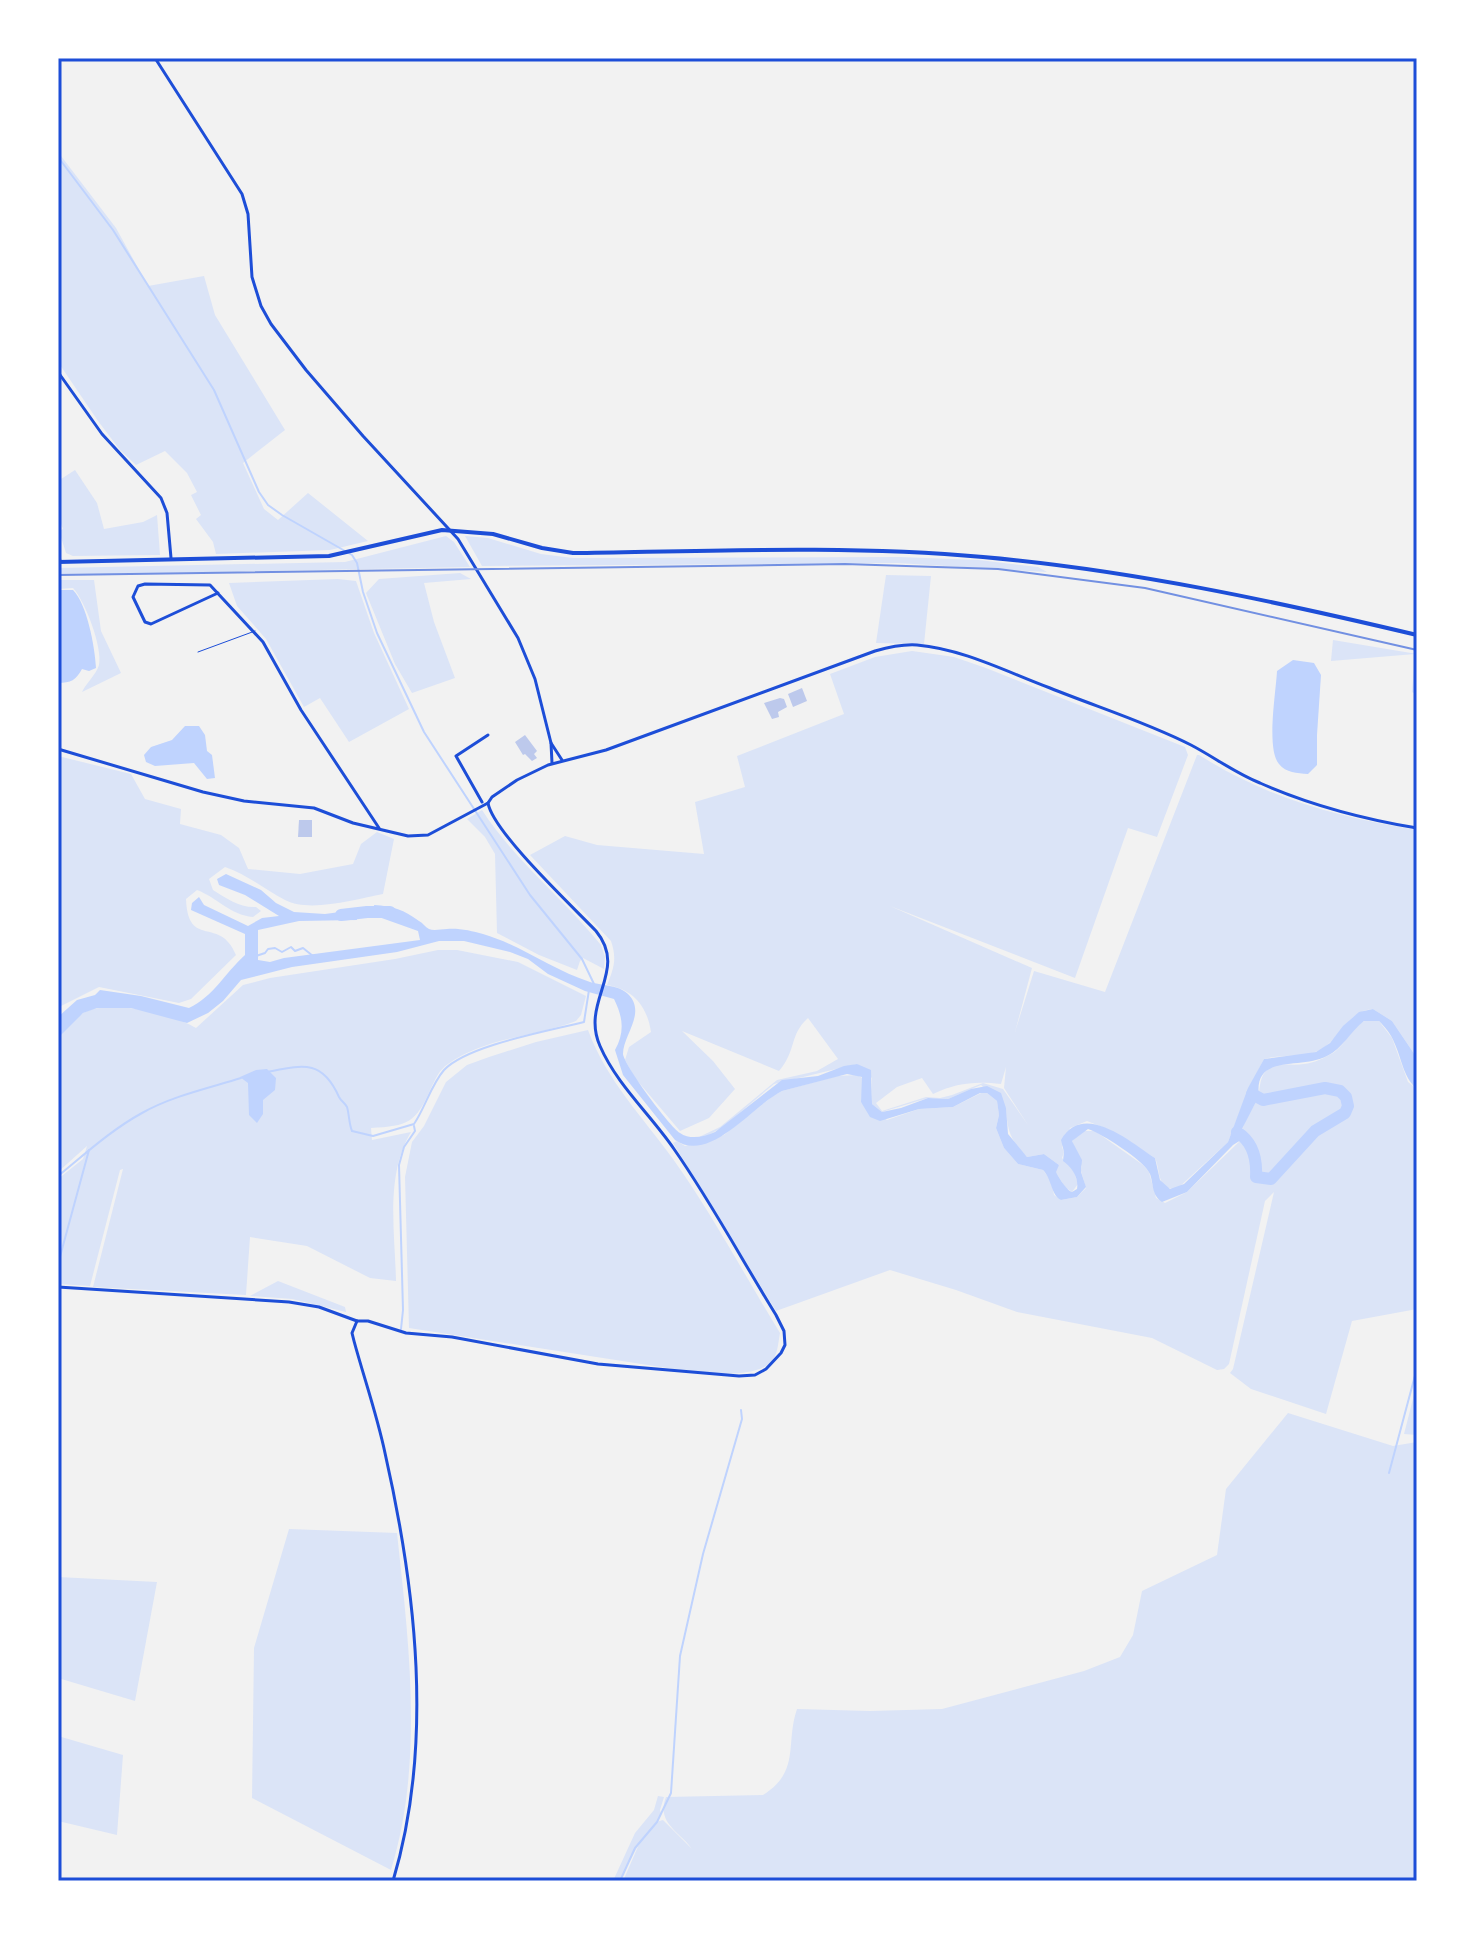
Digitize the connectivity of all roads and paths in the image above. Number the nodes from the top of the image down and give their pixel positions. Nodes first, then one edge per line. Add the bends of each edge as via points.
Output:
1 (155, 58) edge
2 (58, 372) edge
3 (450, 530) junction
4 (58, 547) edge
5 (171, 561) junction
6 (59, 562) edge
7 (218, 593) junction
8 (255, 631) junction
9 (1417, 635) edge
10 (198, 652) dead end
11 (488, 735) dead end
12 (551, 743) junction
13 (58, 749) edge
14 (562, 760) junction
15 (552, 763) junction
16 (485, 803) junction
17 (379, 828) junction
18 (1417, 828) edge
19 (58, 1287) edge
20 (357, 1321) junction
21 (393, 1881) edge

1 - 3 street via 242,194 252,277 271,324 363,436
2 - 5 street via 102,434 161,498
3 - 5 street via 316,557
3 - 9 street via 573,553 849,551 1039,562 1254,597
3 - 12 street via 518,638
4 - 6 street
5 - 6 street
7 - 7 street via 203,583 145,584 133,597 151,624
7 - 8 street
8 - 10 lane
8 - 17 street
11 - 16 street via 456,756
12 - 14 street
12 - 15 street
13 - 17 street via 203,792 314,808
14 - 15 street
14 - 18 street via 586,757 875,651 916,645 987,663 1157,729 1283,793
15 - 16 street
16 - 17 street via 418,837
16 - 20 street via 508,837 603,940 609,954 593,1022 595,1034 627,1091 686,1167 776,1315 785,1345 766,1369 739,1376 598,1364
19 - 20 street via 289,1302
20 - 21 street via 352,1333 389,1472 405,1557 416,1691 411,1788

